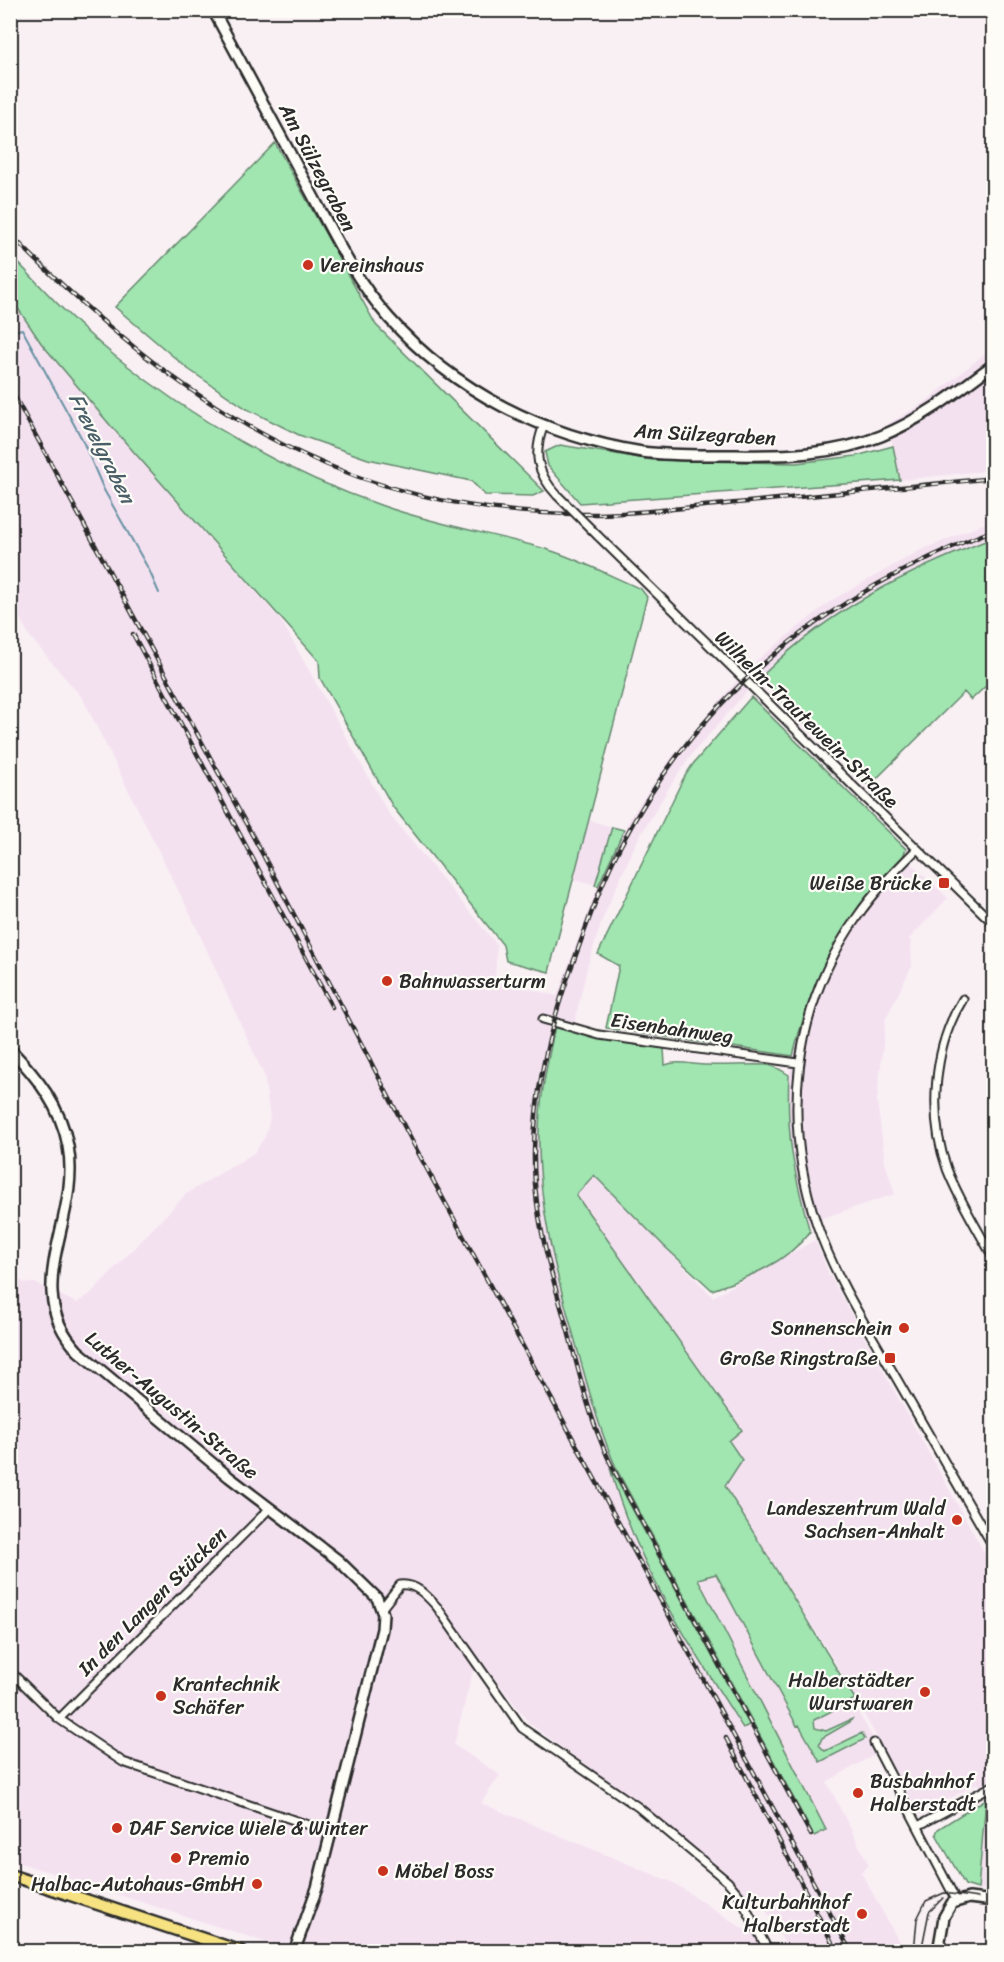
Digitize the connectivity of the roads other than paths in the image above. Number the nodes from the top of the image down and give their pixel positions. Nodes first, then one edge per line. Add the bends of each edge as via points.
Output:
1 (213, 10) edge
2 (993, 364) edge
3 (544, 425) junction
4 (917, 849) junction
5 (993, 923) edge
6 (963, 999) dead end
7 (543, 1019) dead end
8 (10, 1049) edge
9 (798, 1063) junction
10 (993, 1259) edge
11 (270, 1508) junction
12 (993, 1523) edge
13 (983, 1528) junction
14 (993, 1548) edge
15 (382, 1608) junction
16 (10, 1671) edge
17 (59, 1719) junction
18 (874, 1743) dead end
19 (993, 1785) edge
20 (918, 1826) junction
21 (329, 1832) junction
22 (10, 1875) edge
23 (956, 1900) junction
24 (993, 1901) edge
25 (299, 1939) junction
26 (243, 1952) edge
27 (294, 1952) edge
28 (304, 1952) edge
29 (769, 1952) edge
30 (938, 1952) edge

1 - 3 street, Am Sülzegraben via 339,245 387,316 420,351 469,388
2 - 3 street, Am Sülzegraben via 938,406 900,428 823,452 779,456 644,452
3 - 4 street, Wilhelm-Trautewein-Straße, bridge via 536,445 537,461 557,495
4 - 5 street, Wilhelm-Trautewein-Straße
4 - 9 street via 871,899 844,936 816,992
6 - 10 street via 943,1043 936,1101 939,1134 947,1168
7 - 9 street, Eisenbahnweg via 599,1035
8 - 11 street, Luther-Augustin-Straße via 51,1099 68,1145 69,1190 50,1281 52,1305 62,1333 94,1365
9 - 13 street via 799,1156 817,1226 867,1328
11 - 15 street, Luther-Augustin-Straße via 338,1560 373,1593
11 - 17 street, In den Langen Stücken
12 - 13 street
13 - 14 street
15 - 21 street via 382,1629
15 - 29 street via 400,1585 416,1587 437,1607 522,1728 638,1807 728,1882
16 - 17 street
17 - 21 street via 123,1762
18 - 20 street
19 - 20 street
20 - 23 street
21 - 25 street via 317,1888
22 - 26 main road
23 - 24 street
23 - 30 street via 946,1912
25 - 27 street
25 - 28 street

